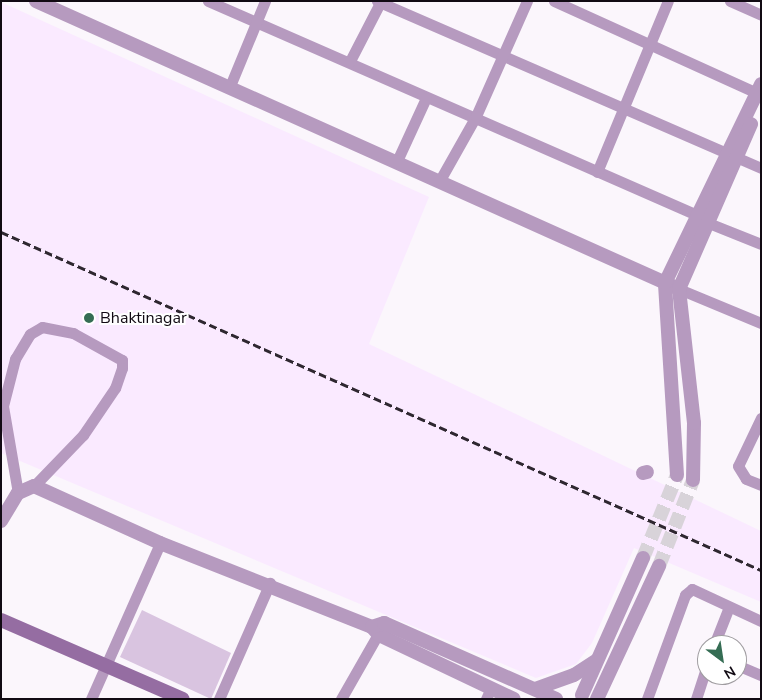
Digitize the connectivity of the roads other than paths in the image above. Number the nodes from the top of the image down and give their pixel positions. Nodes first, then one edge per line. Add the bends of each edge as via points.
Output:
1 (36, 1) edge
2 (208, 1) edge
3 (265, 1) edge
4 (528, 1) edge
5 (554, 1) edge
6 (668, 1) edge
7 (730, 1) edge
8 (380, 2) edge
9 (761, 15) edge
10 (255, 22) junction
11 (649, 41) junction
12 (503, 57) junction
13 (350, 61) junction
14 (230, 86) junction
15 (760, 94) edge
16 (426, 98) junction
17 (623, 109) junction
18 (476, 116) junction
19 (732, 156) junction
20 (397, 161) junction
21 (761, 168) edge
22 (597, 172) junction
23 (440, 180) junction
24 (701, 219) junction
25 (761, 244) edge
26 (665, 284) junction
27 (679, 289) junction
28 (761, 323) edge
29 (761, 418) edge
30 (677, 475) tunnel mouth
31 (693, 480) tunnel mouth
32 (761, 485) edge
33 (34, 486) junction
34 (18, 493) junction
35 (1, 521) edge
36 (160, 543) junction
37 (642, 558) tunnel mouth
38 (659, 566) tunnel mouth
39 (270, 583) junction
40 (729, 607) junction
41 (2, 619) edge
42 (761, 621) edge
43 (378, 629) junction
44 (718, 635) edge
45 (598, 659) junction
46 (108, 665) junction
47 (747, 670) edge
48 (610, 671) junction
49 (761, 675) edge
50 (701, 685) edge
51 (535, 690) junction
52 (488, 694) edge
53 (583, 698) edge
54 (91, 699) edge
55 (183, 699) edge
56 (219, 699) edge
57 (341, 699) edge
58 (514, 699) edge
59 (556, 699) edge
60 (598, 699) edge
61 (610, 699) edge
62 (647, 699) edge
63 (696, 699) edge

1 - 14 street
2 - 10 street
3 - 10 street
4 - 12 street
5 - 11 street
6 - 11 street
7 - 9 street
8 - 12 street
8 - 13 street
10 - 13 street
10 - 14 street
11 - 15 street
11 - 17 street
12 - 17 street
12 - 18 street
13 - 16 street
14 - 20 street
15 - 19 street
16 - 18 street
16 - 20 street
17 - 19 street
17 - 22 street
18 - 22 street
18 - 23 street
19 - 21 street
19 - 24 street
20 - 23 street
22 - 24 street
23 - 26 street
24 - 25 street
24 - 26 street
24 - 27 street
26 - 27 street
26 - 30 street
27 - 28 street
27 - 31 street via 694,423
29 - 32 street via 738,466 746,479
33 - 34 street
33 - 34 street via 83,434 115,388 122,368 122,360 73,333 42,327 30,334 16,360 3,406
33 - 36 street
34 - 35 street
36 - 39 street
36 - 46 street
37 - 45 street
38 - 48 street
39 - 43 street
39 - 56 street
40 - 42 street
40 - 44 street
40 - 62 street via 692,590 685,595
41 - 46 main road
43 - 51 street
43 - 52 street
43 - 57 street
45 - 51 street via 574,675
45 - 53 street
46 - 54 street
46 - 55 main road
47 - 49 street
48 - 60 street
48 - 61 street
50 - 63 street
51 - 59 street
52 - 58 street

